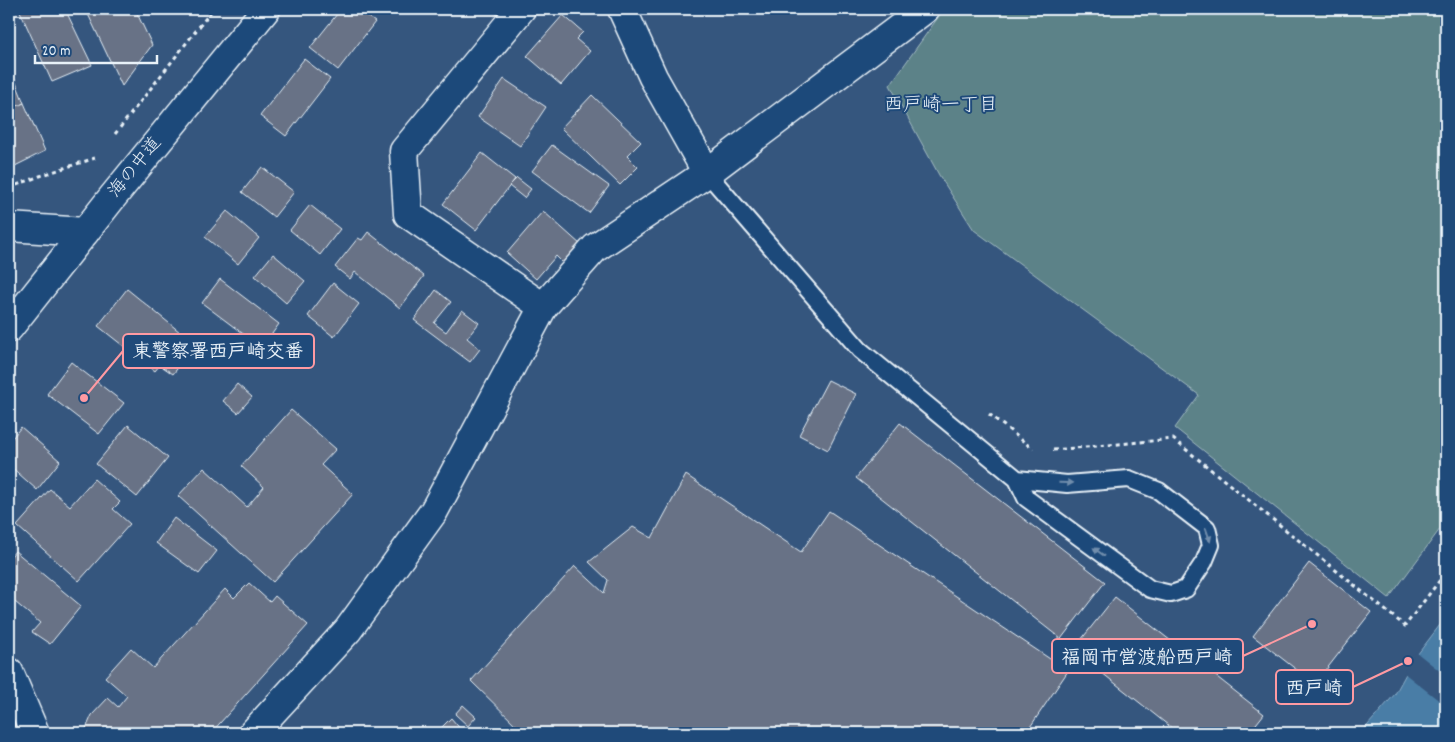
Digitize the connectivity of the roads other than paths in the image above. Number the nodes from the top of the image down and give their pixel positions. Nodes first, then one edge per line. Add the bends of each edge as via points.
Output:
1 (266, 9) edge
2 (521, 9) edge
3 (622, 9) edge
4 (925, 9) edge
5 (707, 173) junction
6 (9, 228) edge
7 (84, 232) junction
8 (543, 308) junction
9 (9, 328) edge
10 (1018, 479) junction
11 (9, 672) edge
12 (34, 733) edge
13 (253, 733) edge

1 - 7 street, 海の中道
2 - 8 street via 404,151 408,214
3 - 5 street via 653,78
4 - 5 street
5 - 8 street via 595,248
5 - 10 lane via 860,350
6 - 7 street
7 - 9 street, 海の中道
8 - 13 street via 434,511 348,630
10 -> 10 lane via 1067,484 1129,479 1159,491 1207,528 1211,545 1186,589 1171,594 1150,589 1026,498
11 - 12 street

